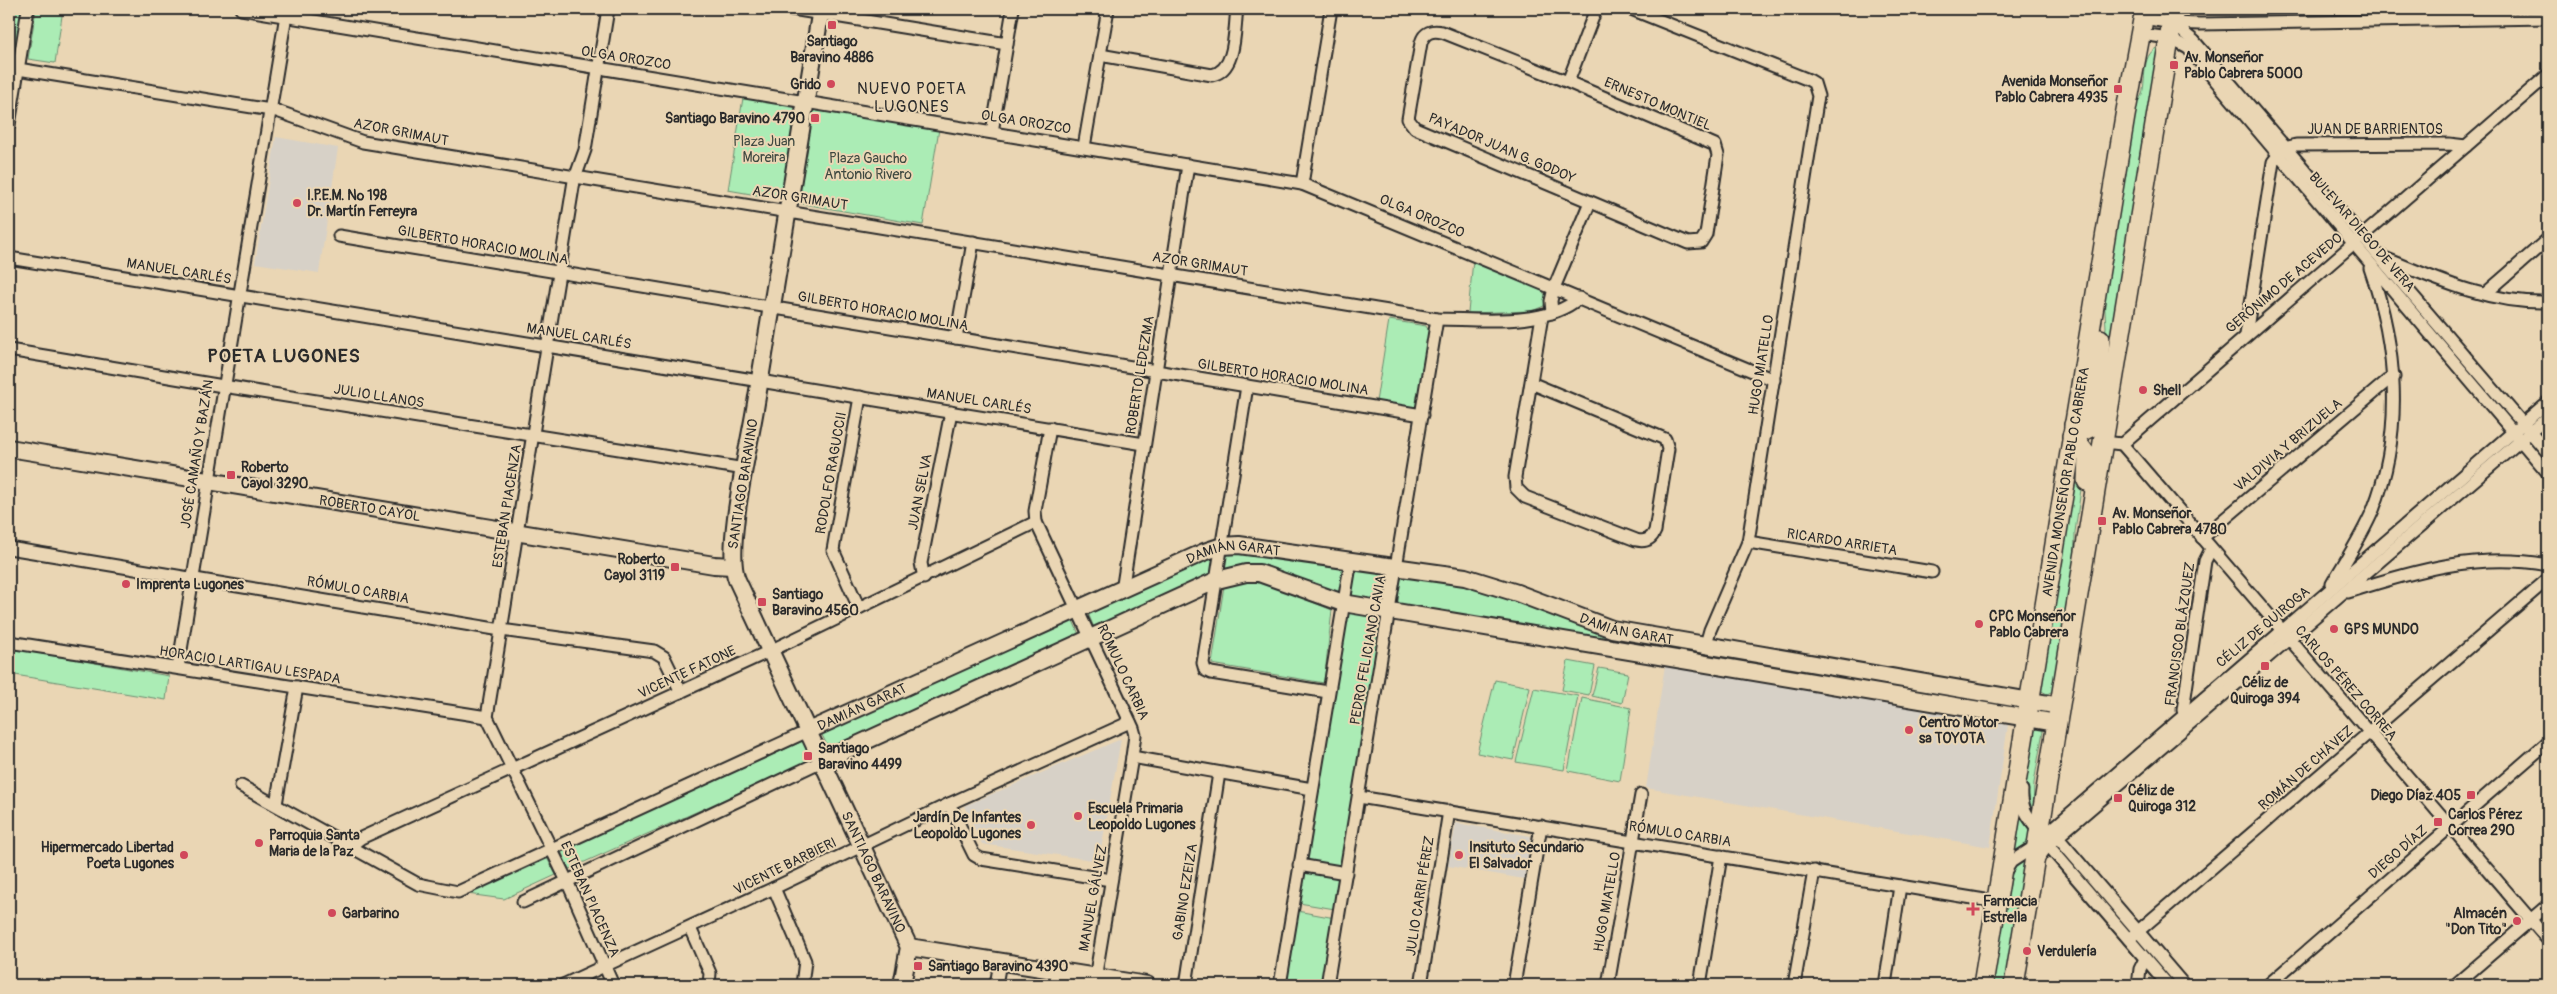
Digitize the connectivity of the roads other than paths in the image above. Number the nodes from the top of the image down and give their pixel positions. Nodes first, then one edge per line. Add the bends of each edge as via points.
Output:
1 (28, 9) edge
2 (240, 9) edge
3 (608, 9) edge
4 (792, 9) edge
5 (1013, 9) edge
6 (1108, 9) edge
7 (1237, 9) edge
8 (1331, 9) edge
9 (1596, 9) edge
10 (1631, 9) edge
11 (821, 11) edge
12 (287, 12) edge
13 (2382, 15) edge
14 (2548, 18) edge
15 (2143, 20) edge
16 (2171, 23) edge
17 (1007, 44) junction
18 (1100, 55) junction
19 (18, 69) junction
20 (598, 69) junction
21 (2548, 75) edge
22 (1568, 82) junction
23 (806, 102) junction
24 (270, 110) junction
25 (9, 125) edge
26 (992, 132) junction
27 (2466, 146) junction
28 (1084, 147) junction
29 (2280, 151) junction
30 (1188, 164) junction
31 (575, 176) junction
32 (1302, 184) junction
33 (1590, 202) junction
34 (787, 212) junction
35 (339, 236) dead end
36 (2548, 239) edge
37 (2358, 240) junction
38 (973, 242) junction
39 (9, 258) edge
40 (2372, 258) junction
41 (559, 273) junction
42 (1171, 275) junction
43 (1554, 288) junction
44 (2486, 294) junction
45 (238, 295) junction
46 (1579, 298) junction
47 (2548, 302) edge
48 (772, 307) junction
49 (1547, 314) junction
50 (1437, 319) junction
51 (2246, 335) junction
52 (956, 338) junction
53 (548, 346) junction
54 (9, 350) edge
55 (1156, 371) junction
56 (2394, 377) junction
57 (1774, 380) junction
58 (760, 381) junction
59 (1531, 382) junction
60 (223, 386) junction
61 (1247, 386) junction
62 (860, 397) junction
63 (2548, 402) edge
64 (2108, 410) junction
65 (951, 412) junction
66 (1422, 415) junction
67 (2548, 417) edge
68 (1050, 428) junction
69 (2527, 428) junction
70 (2073, 430) junction
71 (534, 436) junction
72 (2517, 436) junction
73 (2103, 442) junction
74 (1144, 444) junction
75 (2122, 444) junction
76 (9, 448) edge
77 (2548, 453) edge
78 (745, 469) junction
79 (2548, 473) edge
80 (208, 480) junction
81 (1036, 522) junction
82 (518, 534) junction
83 (2202, 538) junction
84 (1748, 542) junction
85 (1222, 546) junction
86 (9, 548) edge
87 (2212, 549) junction
88 (2085, 558) junction
89 (1351, 560) junction
90 (2548, 565) edge
91 (732, 566) junction
92 (1397, 567) junction
93 (1932, 572) dead end
94 (193, 577) junction
95 (924, 578) junction
96 (2548, 579) edge
97 (1217, 580) junction
98 (1122, 591) junction
99 (2328, 592) junction
100 (2344, 593) junction
101 (1342, 603) junction
102 (859, 608) junction
103 (1077, 609) junction
104 (1390, 611) junction
105 (501, 630) junction
106 (2281, 631) junction
107 (1661, 637) junction
108 (1090, 638) junction
109 (2290, 640) junction
110 (9, 642) edge
111 (1706, 644) junction
112 (770, 651) junction
113 (1658, 656) junction
114 (178, 668) junction
115 (297, 687) junction
116 (681, 692) junction
117 (1328, 692) junction
118 (2028, 709) junction
119 (2059, 714) junction
120 (487, 717) junction
121 (2187, 719) junction
122 (1130, 722) junction
123 (808, 730) junction
124 (2369, 734) junction
125 (2548, 742) edge
126 (1132, 757) junction
127 (822, 761) junction
128 (2018, 769) junction
129 (514, 770) junction
130 (1219, 773) junction
131 (241, 786) dead end
132 (1312, 789) junction
133 (1641, 794) dead end
134 (1359, 797) junction
135 (276, 804) junction
136 (950, 804) junction
137 (1449, 811) junction
138 (1541, 826) junction
139 (2450, 827) junction
140 (2045, 833) junction
141 (1633, 841) junction
142 (350, 846) junction
143 (861, 846) junction
144 (551, 850) junction
145 (1721, 856) junction
146 (1299, 865) junction
147 (1814, 871) junction
148 (1346, 873) junction
149 (2001, 878) junction
150 (1111, 880) junction
151 (567, 881) junction
152 (1900, 886) junction
153 (774, 888) junction
154 (523, 902) dead end
155 (1997, 902) junction
156 (2548, 905) edge
157 (2531, 920) junction
158 (690, 928) junction
159 (2134, 935) junction
160 (2548, 940) edge
161 (909, 947) junction
162 (2145, 959) junction
163 (1000, 962) junction
164 (604, 966) junction
165 (1094, 981) edge
166 (563, 985) edge
167 (613, 985) edge
168 (709, 985) edge
169 (802, 985) edge
170 (902, 985) edge
171 (996, 985) edge
172 (1147, 985) edge
173 (1186, 985) edge
174 (1280, 985) edge
175 (1327, 985) edge
176 (1422, 985) edge
177 (1514, 985) edge
178 (1608, 985) edge
179 (1700, 985) edge
180 (1794, 985) edge
181 (1885, 985) edge
182 (1983, 985) edge
183 (2014, 985) edge
184 (2138, 985) edge
185 (2168, 985) edge
186 (2184, 985) edge
187 (2268, 985) edge
188 (2455, 985) edge

1 - 19 street
2 - 12 street, OLGA OROZCO
3 - 20 street, ESTEBAN PIACENZA
4 - 11 street
5 - 17 street
6 - 18 street
7 - 18 street via 1230,59 1225,70 1219,73
8 - 32 street
9 - 22 street
10 - 57 street, HUGO MIATELLO via 1814,83 1818,104
11 - 17 street
11 - 23 main road, SANTIAGO BARAVINO
12 - 20 street, OLGA OROZCO
12 - 24 street, JOSÉ CAMAÑO Y BAZÁN
13 - 14 street
13 - 16 street
15 - 16 street, BULEVAR DIEGO DE VERA
15 - 70 main road via 2098,282 2101,330 2094,404 2086,418
16 - 29 street, BULEVAR DIEGO DE VERA via 2188,48
16 - 64 main road
17 - 26 street
18 - 28 street
19 - 24 street, AZOR GRIMAUT
19 - 25 street
20 - 23 street, OLGA OROZCO
20 - 31 street, ESTEBAN PIACENZA via 585,150
21 - 27 street, GERÓNIMO DE ACEVEDO
22 - 33 street, ERNESTO MONTIEL via 1711,143 1717,149 1706,234 1701,242 1688,243
22 - 33 street, PAYADOR JUAN G. GODOY via 1442,32 1430,32 1422,38 1408,119 1415,128
23 - 26 street, OLGA OROZCO
23 - 34 main road, SANTIAGO BARAVINO
24 - 31 street, AZOR GRIMAUT via 363,142
24 - 45 street, JOSÉ CAMAÑO Y BAZÁN
26 - 28 street, OLGA OROZCO
27 - 29 street, JUAN DE BARRIENTOS via 2296,145
27 - 37 street, GERÓNIMO DE ACEVEDO
28 - 30 street, OLGA OROZCO
29 - 37 street, BULEVAR DIEGO DE VERA
29 - 51 street via 2264,216
30 - 32 street, OLGA OROZCO
30 - 42 street, ROBERTO LEDEZMA
31 - 34 street, AZOR GRIMAUT
31 - 41 street, ESTEBAN PIACENZA
32 - 43 street, OLGA OROZCO
33 - 43 street
34 - 38 street, AZOR GRIMAUT
34 - 48 main road, SANTIAGO BARAVINO
35 - 41 street, GILBERTO HORACIO MOLINA
36 - 44 street
37 - 40 street, BULEVAR DIEGO DE VERA
37 - 51 street, GERÓNIMO DE ACEVEDO
38 - 42 street, AZOR GRIMAUT
38 - 52 street
39 - 45 street, MANUEL CARLÉS
40 - 44 street via 2449,285
40 - 56 street
40 - 69 street, BULEVAR DIEGO DE VERA
40 - 72 street, BULEVAR DIEGO DE VERA
41 - 48 street, GILBERTO HORACIO MOLINA
41 - 53 street, ESTEBAN PIACENZA
42 - 50 street, AZOR GRIMAUT
42 - 55 street, ROBERTO LEDEZMA
43 - 46 street, OLGA OROZCO
43 - 49 street
44 - 47 street
45 - 53 street, MANUEL CARLÉS
45 - 60 street, JOSÉ CAMAÑO Y BAZÁN
46 - 49 street, AZOR GRIMAUT via 1570,306
46 - 57 street, OLGA OROZCO
48 - 52 street, GILBERTO HORACIO MOLINA
48 - 58 main road, SANTIAGO BARAVINO
49 - 50 street, AZOR GRIMAUT via 1498,319
49 - 59 street
50 - 66 street, PEDRO FELICIANO CAVIA
51 - 75 street, GERÓNIMO DE ACEVEDO
52 - 55 street, GILBERTO HORACIO MOLINA
53 - 58 street, MANUEL CARLÉS
53 - 71 street, ESTEBAN PIACENZA
54 - 60 street, JULIO LLANOS
55 - 61 street, GILBERTO HORACIO MOLINA
55 - 74 street, ROBERTO LEDEZMA
56 - 83 street, VALDIVIA Y BRIZUELA
56 - 99 street via 2390,435 2378,496
57 - 84 street, HUGO MIATELLO
58 - 62 street, MANUEL CARLÉS
58 - 78 main road, SANTIAGO BARAVINO
59 - 59 street via 1515,477 1519,493 1646,542 1654,531 1668,449 1665,439
60 - 71 street, JULIO LLANOS
60 - 80 street, JOSÉ CAMAÑO Y BAZÁN
61 - 66 street, GILBERTO HORACIO MOLINA
61 - 85 street
62 - 65 street, MANUEL CARLÉS
62 - 102 street, RODOLFO RAGUCCII via 833,550
63 - 69 street, CÉLIZ DE QUIROGA
64 - 70 main road via 2101,421
64 - 73 main road
65 - 68 street, MANUEL CARLÉS
65 - 95 street, JUAN SELVA via 922,563
66 - 92 street, PEDRO FELICIANO CAVIA
67 - 69 street, CÉLIZ DE QUIROGA
68 - 74 street, MANUEL CARLÉS
68 - 81 street, RÓMULO CARBIA via 1035,511
69 - 72 street, CÉLIZ DE QUIROGA
69 - 77 street, BULEVAR DIEGO DE VERA
70 - 88 main road via 2089,460 2079,531
70 - 118 main road, AVENIDA MONSEÑOR PABLO CABRERA
71 - 78 street, JULIO LLANOS
71 - 82 street, ESTEBAN PIACENZA
72 - 79 street, BULEVAR DIEGO DE VERA
72 - 99 street, CÉLIZ DE QUIROGA
72 - 100 street, CÉLIZ DE QUIROGA
73 - 75 street
73 - 88 main road
74 - 98 street, ROBERTO LEDEZMA
75 - 83 street, CARLOS PÉREZ CORREA
76 - 80 main road, ROBERTO CAYOL
78 - 91 main road, SANTIAGO BARAVINO
80 - 82 main road, ROBERTO CAYOL
80 - 94 street, JOSÉ CAMAÑO Y BAZÁN
81 - 95 street, VICENTE FATONE
81 - 103 street, RÓMULO CARBIA
82 - 91 main road, ROBERTO CAYOL
82 - 105 street, ESTEBAN PIACENZA
83 - 87 street, CARLOS PÉREZ CORREA
84 - 93 street, RICARDO ARRIETA
84 - 111 street, HUGO MIATELLO
85 - 89 main road, DAMIÁN GARAT via 1239,545
85 - 97 street
85 - 98 main road, DAMIÁN GARAT
86 - 94 street, RÓMULO CARBIA
87 - 106 street, CARLOS PÉREZ CORREA
87 - 121 street, FRANCISCO BLÁZQUEZ via 2205,561 2183,706
88 - 119 main road
89 - 92 main road, DAMIÁN GARAT
89 - 101 street
90 - 100 street via 2510,560 2472,561 2420,571
91 - 112 main road, SANTIAGO BARAVINO
92 - 104 street, PEDRO FELICIANO CAVIA
92 - 107 main road, DAMIÁN GARAT via 1478,580 1601,625
94 - 105 street, RÓMULO CARBIA
94 - 114 street, JOSÉ CAMAÑO Y BAZÁN
95 - 102 street, VICENTE FATONE
96 - 124 street, ROMÁN DE CHÁVEZ
97 - 101 main road, DAMIÁN GARAT via 1259,573
97 - 108 main road, DAMIÁN GARAT
97 - 117 street via 1203,663 1205,670
98 - 103 main road, DAMIÁN GARAT
99 - 106 street, CÉLIZ DE QUIROGA
100 - 109 street, CÉLIZ DE QUIROGA
101 - 104 main road, DAMIÁN GARAT
101 - 117 street
102 - 112 street, VICENTE FATONE
103 - 108 street, RÓMULO CARBIA
103 - 123 main road, DAMIÁN GARAT
104 - 113 main road, DAMIÁN GARAT
104 - 134 street, PEDRO FELICIANO CAVIA
105 - 116 street, RÓMULO CARBIA via 654,652 664,657
105 - 120 street, ESTEBAN PIACENZA
106 - 109 street, CARLOS PÉREZ CORREA
106 - 121 street, CÉLIZ DE QUIROGA
107 - 111 main road, DAMIÁN GARAT
107 - 113 street
108 - 122 street, RÓMULO CARBIA
108 - 127 main road, DAMIÁN GARAT
109 - 121 street, CÉLIZ DE QUIROGA
109 - 124 street, CARLOS PÉREZ CORREA
110 - 114 street, HORACIO LARTIGAU LESPADA
111 - 118 main road, DAMIÁN GARAT
112 - 116 street, VICENTE FATONE
112 - 123 main road, SANTIAGO BARAVINO
113 - 118 main road, DAMIÁN GARAT
114 - 115 street, HORACIO LARTIGAU LESPADA
115 - 120 street, HORACIO LARTIGAU LESPADA
115 - 135 street
116 - 129 street, VICENTE FATONE
117 - 132 street
118 - 119 main road, DAMIÁN GARAT
118 - 128 main road, AVENIDA MONSEÑOR PABLO CABRERA
119 - 140 main road
120 - 129 street, ESTEBAN PIACENZA
121 - 140 street, CÉLIZ DE QUIROGA
122 - 126 street, RÓMULO CARBIA via 1135,735
122 - 136 street, VICENTE BARBIERI
123 - 127 main road, SANTIAGO BARAVINO
123 - 144 street, DAMIÁN GARAT
124 - 139 street, CARLOS PÉREZ CORREA
124 - 159 street, ROMÁN DE CHÁVEZ
125 - 139 street, DIEGO DÍAZ
126 - 130 street
126 - 150 street, MANUEL GÁLVEZ
127 - 143 main road, SANTIAGO BARAVINO
127 - 151 street, DAMIÁN GARAT
128 - 140 street via 2023,784 2023,810
128 - 149 main road, AVENIDA MONSEÑOR PABLO CABRERA
129 - 142 street, VICENTE FATONE via 361,838
129 - 144 street, ESTEBAN PIACENZA
130 - 132 street
130 - 173 street, GABINO EZEIZA
131 - 135 street
132 - 146 street
133 - 141 street, HUGO MIATELLO
134 - 137 street, RÓMULO CARBIA
134 - 148 street, PEDRO FELICIANO CAVIA
135 - 142 street
136 - 143 street, VICENTE BARBIERI
136 - 150 street via 974,855 981,859
137 - 138 street, RÓMULO CARBIA
137 - 176 street, JULIO CARRI PÉREZ
138 - 141 street, RÓMULO CARBIA
138 - 177 street
139 - 157 street, CARLOS PÉREZ CORREA
139 - 187 street, DIEGO DÍAZ
140 - 149 street, CÉLIZ DE QUIROGA via 2011,862
140 - 159 street
140 - 183 main road via 2033,866
141 - 145 street, RÓMULO CARBIA
141 - 178 street, HUGO MIATELLO
142 - 144 street, DAMIÁN GARAT via 418,884 462,891
143 - 153 street, VICENTE BARBIERI
143 - 161 main road, SANTIAGO BARAVINO
144 - 151 street, ESTEBAN PIACENZA
145 - 147 street, RÓMULO CARBIA
145 - 179 street
146 - 148 street
146 - 174 street
147 - 152 street, RÓMULO CARBIA
147 - 180 street
148 - 175 street, PEDRO FELICIANO CAVIA
149 - 155 main road, AVENIDA MONSEÑOR PABLO CABRERA
150 - 165 street, MANUEL GÁLVEZ
151 - 154 street, DAMIÁN GARAT
151 - 164 street, ESTEBAN PIACENZA
152 - 155 street, RÓMULO CARBIA
152 - 181 street
153 - 158 street, VICENTE BARBIERI
153 - 169 street via 804,961
155 - 182 main road, AVENIDA MONSEÑOR PABLO CABRERA
156 - 157 street
157 - 160 street, CARLOS PÉREZ CORREA
157 - 188 street
158 - 164 street, VICENTE BARBIERI
158 - 168 street via 710,973
159 - 162 street
159 - 186 street
161 - 163 main road
161 - 170 main road, SANTIAGO BARAVINO
162 - 184 street
162 - 185 street
163 - 165 main road
163 - 171 street
164 - 166 street, VICENTE BARBIERI
164 - 167 street, ESTEBAN PIACENZA
165 - 172 main road

